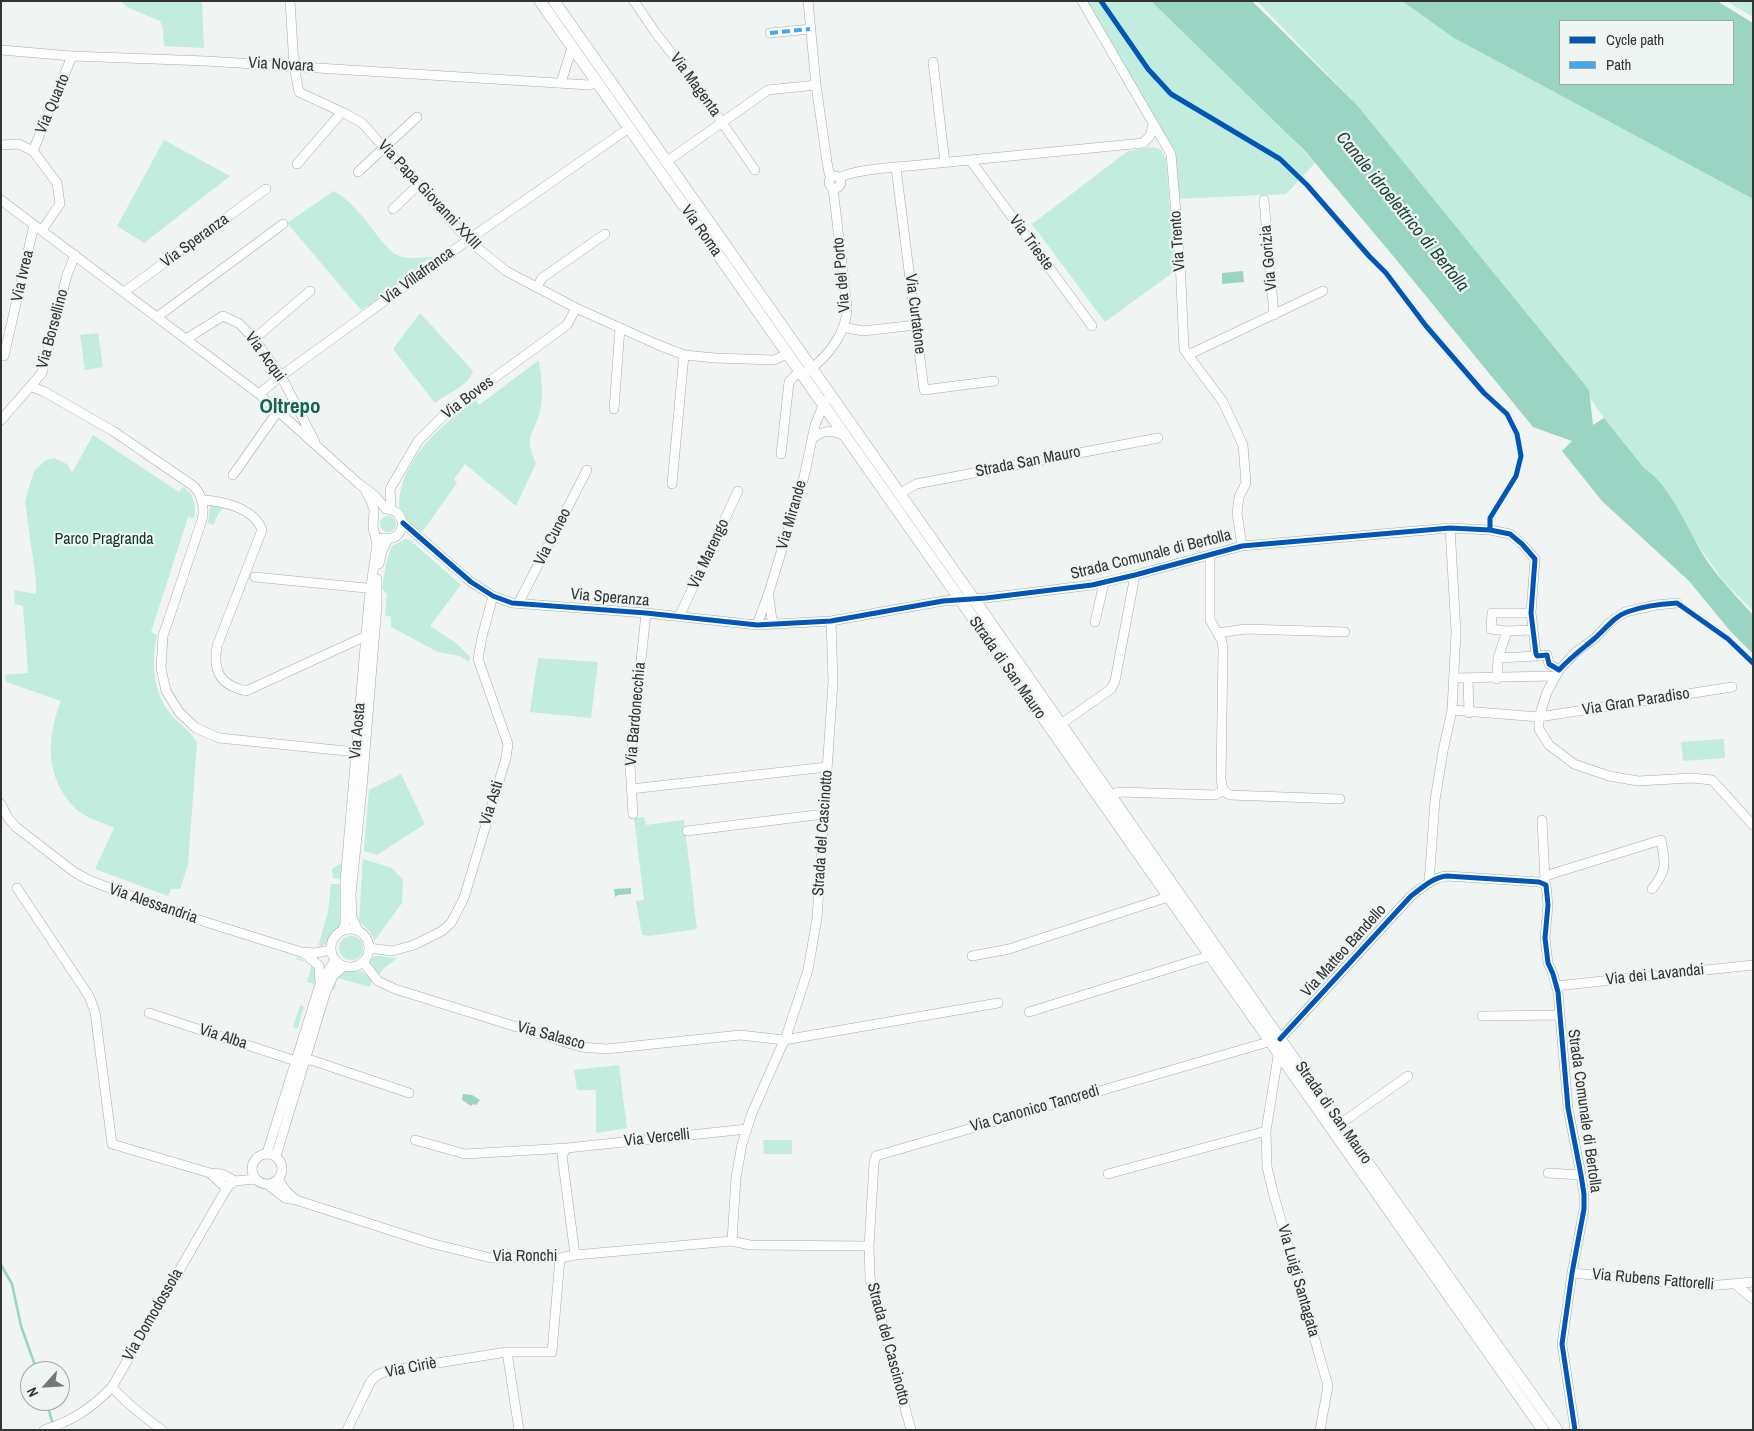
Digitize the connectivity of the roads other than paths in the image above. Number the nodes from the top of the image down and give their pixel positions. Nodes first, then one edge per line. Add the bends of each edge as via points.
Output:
1 (290, 1) edge
2 (540, 1) edge
3 (554, 1) edge
4 (634, 1) edge
5 (808, 1) edge
6 (1082, 1) edge
7 (810, 29) junction
8 (770, 33) dead end
9 (572, 46) junction
10 (1, 50) edge
11 (72, 56) junction
12 (933, 62) dead end
13 (294, 66) junction
14 (596, 82) junction
15 (561, 83) junction
16 (816, 85) junction
17 (342, 112) junction
18 (416, 117) dead end
19 (722, 123) junction
20 (1153, 125) junction
21 (629, 128) junction
22 (1, 145) edge
23 (384, 147) junction
24 (33, 151) junction
25 (971, 161) junction
26 (666, 162) junction
27 (945, 163) junction
28 (297, 164) dead end
29 (896, 168) junction
30 (756, 170) dead end
31 (358, 172) dead end
32 (836, 177) junction
33 (419, 184) junction
34 (266, 189) dead end
35 (1, 200) edge
36 (1264, 200) dead end
37 (393, 209) dead end
38 (283, 224) dead end
39 (38, 228) junction
40 (605, 234) dead end
41 (468, 240) junction
42 (74, 255) junction
43 (537, 287) junction
44 (310, 291) dead end
45 (1323, 291) dead end
46 (124, 292) junction
47 (576, 308) junction
48 (1274, 315) junction
49 (157, 317) junction
50 (916, 324) junction
51 (1092, 326) dead end
52 (843, 327) junction
53 (620, 328) junction
54 (186, 339) junction
55 (254, 339) junction
56 (787, 354) junction
57 (684, 355) junction
58 (1188, 355) junction
59 (4, 356) dead end
60 (804, 372) junction
61 (281, 376) junction
62 (994, 381) dead end
63 (32, 387) junction
64 (260, 394) junction
65 (828, 394) junction
66 (823, 406) junction
67 (614, 409) dead end
68 (278, 411) junction
69 (1, 420) edge
70 (843, 435) junction
71 (813, 438) junction
72 (1158, 438) dead end
73 (317, 446) junction
74 (781, 454) dead end
75 (866, 457) junction
76 (587, 470) dead end
77 (233, 475) dead end
78 (672, 484) dead end
79 (361, 486) junction
80 (738, 491) dead end
81 (899, 494) junction
82 (202, 500) junction
83 (389, 509) junction
84 (374, 518) junction
85 (406, 527) junction
86 (1450, 528) junction
87 (375, 532) junction
88 (388, 539) junction
89 (1242, 546) junction
90 (1210, 555) junction
91 (1135, 575) junction
92 (255, 576) dead end
93 (1104, 583) junction
94 (373, 589) junction
95 (769, 592) junction
96 (494, 596) junction
97 (974, 599) junction
98 (959, 600) junction
99 (1677, 603) dead end
100 (518, 604) junction
101 (646, 613) junction
102 (1531, 613) junction
103 (679, 617) junction
104 (831, 621) junction
105 (1095, 622) dead end
106 (776, 624) junction
107 (758, 625) junction
108 (1533, 630) junction
109 (1507, 631) junction
110 (1345, 632) dead end
111 (1218, 633) junction
112 (366, 636) junction
113 (1537, 656) junction
114 (1498, 658) junction
115 (1557, 673) junction
116 (1454, 678) junction
117 (1468, 679) junction
118 (1497, 679) junction
119 (1732, 687) dead end
120 (1452, 710) junction
121 (1469, 713) junction
122 (1539, 717) junction
123 (1061, 724) junction
124 (356, 752) junction
125 (827, 767) junction
126 (631, 789) junction
127 (1224, 790) junction
128 (1106, 798) junction
129 (1340, 799) dead end
130 (1, 804) edge
131 (633, 814) dead end
132 (824, 814) junction
133 (355, 816) junction
134 (1542, 820) dead end
135 (1753, 826) edge
136 (687, 831) dead end
137 (1545, 881) junction
138 (1429, 883) junction
139 (17, 888) dead end
140 (1652, 889) dead end
141 (1168, 896) junction
142 (342, 931) junction
143 (358, 931) junction
144 (369, 948) junction
145 (331, 950) junction
146 (301, 952) junction
147 (972, 956) dead end
148 (1209, 956) junction
149 (335, 960) junction
150 (363, 962) junction
151 (1753, 965) edge
152 (344, 966) junction
153 (320, 984) junction
154 (1556, 986) junction
155 (998, 1003) dead end
156 (1030, 1012) dead end
157 (149, 1013) dead end
158 (1559, 1015) junction
159 (1482, 1016) dead end
160 (784, 1040) junction
161 (1275, 1040) junction
162 (1279, 1053) junction
163 (301, 1062) junction
164 (1408, 1076) dead end
165 (409, 1093) dead end
166 (1340, 1124) junction
167 (747, 1129) junction
168 (1266, 1131) junction
169 (415, 1140) dead end
170 (567, 1148) junction
171 (272, 1155) junction
172 (210, 1172) junction
173 (1548, 1173) dead end
174 (1108, 1174) dead end
175 (254, 1175) junction
176 (1581, 1175) junction
177 (278, 1179) junction
178 (239, 1181) junction
179 (267, 1184) junction
180 (226, 1189) junction
181 (296, 1200) junction
182 (732, 1241) junction
183 (869, 1246) junction
184 (575, 1255) junction
185 (560, 1258) junction
186 (1572, 1273) junction
187 (1753, 1282) edge
188 (1736, 1284) junction
189 (1753, 1299) edge
190 (507, 1352) junction
191 (112, 1387) junction
192 (46, 1429) edge
193 (162, 1430) edge
194 (347, 1430) edge
195 (519, 1430) edge
196 (911, 1430) edge
197 (1320, 1430) edge
198 (1543, 1430) edge
199 (1557, 1430) edge
200 (1575, 1430) edge

1 - 13 street, Via Papa Giovanni XXIII
2 - 9 main road, Via Roma
3 - 26 main road, Via Roma
4 - 19 street, Via Magenta
5 - 7 street
6 - 20 street, Via Trento
7 - 8 street
7 - 16 street
9 - 14 main road, Via Roma
9 - 15 street
10 - 11 street, Via Novara
11 - 13 street, Via Novara
11 - 24 street, Via Quarto
12 - 27 street
13 - 15 street, Via Novara
13 - 17 street, Via Papa Giovanni XXIII via 299,92
14 - 15 street, Via Novara
14 - 21 main road, Via Roma
16 - 19 street via 768,90
16 - 32 street via 829,173
17 - 23 street, Via Papa Giovanni XXIII via 362,123
17 - 28 street
18 - 23 street
19 - 26 street
19 - 30 street, Via Magenta
20 - 25 street via 1150,136 1143,143
20 - 58 street, Via Trento via 1171,154 1184,349
21 - 41 street, Via Villafranca
21 - 56 main road, Via Roma
22 - 24 street via 19,144
23 - 31 street
23 - 33 street, Via Papa Giovanni XXIII
24 - 39 street via 57,183 60,204 52,218
25 - 27 street
25 - 51 street, Via Trieste
26 - 60 main road, Via Roma
27 - 29 street
29 - 32 street
29 - 50 street, Via Curtatone
32 - 52 street, Via del Porto via 828,182 833,188 848,307
33 - 37 street
33 - 41 street, Via Papa Giovanni XXIII
34 - 46 street, Via Speranza
35 - 39 street
36 - 48 street, Via Gorizia
38 - 49 street
39 - 42 street
39 - 59 street, Via Ivrea
40 - 43 street via 542,278
41 - 43 street, Via Papa Giovanni XXIII via 506,271
41 - 61 street, Via Villafranca
42 - 46 street
42 - 63 street, Via Borsellino via 42,373
43 - 47 street, Via Papa Giovanni XXIII
44 - 55 street
45 - 48 street
46 - 49 street
47 - 53 street, Via Papa Giovanni XXIII
47 - 83 street, Via Boves via 567,325 447,412 418,441 390,489
48 - 58 street
49 - 54 street
50 - 52 street via 863,331
50 - 62 street, Via Curtatone via 924,390
52 - 60 street, Via del Porto via 827,353
53 - 57 street, Via Papa Giovanni XXIII
53 - 67 street
54 - 55 street, Via Acqui via 223,316 240,324
54 - 64 street
55 - 61 street, Via Acqui
56 - 57 street, Via Papa Giovanni XXIII via 774,360
56 - 60 main road, Via Roma
57 - 78 street
58 - 89 street, Strada Comunale di Bertolla via 1223,402 1243,445 1246,483 1239,497 1238,513
60 - 65 main road, Via Roma
60 - 66 main road, Via Roma
60 - 74 street, Via del Porto via 789,382
61 - 64 street, Via Villafranca
61 - 73 street, Via Acqui
63 - 69 street, Via Borsellino
63 - 82 street via 113,431 192,485
64 - 68 street
65 - 66 street, Via Mirande
65 - 75 main road, Via Roma
66 - 70 main road, Via Roma
66 - 71 street, Via Mirande
68 - 73 street
68 - 77 street
70 - 71 street via 822,431
70 - 75 main road, Via Roma
71 - 95 street, Via Mirande
72 - 81 street, Strada San Mauro via 916,484
73 - 79 street
75 - 81 main road, Strada di San Mauro
75 - 98 main road, Strada di San Mauro
76 - 100 street, Via Cuneo
79 - 83 street
79 - 84 street via 370,498
80 - 103 street, Via Marengo
81 - 97 main road, Strada di San Mauro
82 - 112 street via 228,503 259,521 262,530 217,646 215,659 219,674 227,685 246,691
82 - 124 street via 201,522 163,636 161,668 166,691 196,728 219,738
83 - 84 street
83 - 85 street via 399,514
84 - 87 street
85 - 88 street
85 - 96 street, Via Speranza via 471,582
86 - 89 street, Strada Comunale di Bertolla
86 - 102 street, Strada Comunale di Bertolla via 1510,534 1522,544 1534,559
86 - 116 street via 1456,632
87 - 88 street
87 - 94 street, Via Aosta
88 - 94 street, Via Aosta
89 - 90 street, Strada Comunale di Bertolla
90 - 91 street, Strada Comunale di Bertolla
90 - 111 street, Strada Comunale di Bertolla via 1210,620
91 - 93 street, Strada Comunale di Bertolla
91 - 123 street, Strada di San Mauro via 1115,681 1111,689
92 - 94 street
93 - 97 street, Strada Comunale di Bertolla
93 - 105 street, Strada Comunale di Bertolla
94 - 112 street, Via Aosta
94 - 133 street, Via Aosta via 377,605
95 - 106 street, Via Mirande via 772,620
95 - 107 street, Via Mirande
96 - 100 street, Via Speranza
96 - 144 street, Via Asti via 478,659 508,744 464,898 451,923 442,931 414,945 392,951
97 - 98 street, Strada Comunale di Bertolla
97 - 123 main road, Strada di San Mauro
98 - 104 street, Strada Comunale di Bertolla
98 - 128 main road, Strada di San Mauro
99 - 115 street via 1626,612 1576,652
100 - 101 street, Via Speranza
101 - 103 street, Via Speranza
101 - 126 street, Via Bardonecchia via 630,765
102 - 108 street, Strada Comunale di Bertolla
102 - 109 street via 1492,613 1491,629
103 - 107 street, Via Speranza
104 - 106 street, Via Speranza
104 - 125 street, Strada del Cascinotto via 833,682
106 - 107 street, Via Speranza
108 - 109 street
108 - 113 street, Strada Comunale di Bertolla
109 - 114 street
110 - 111 street via 1245,629
111 - 127 street, Strada Comunale di Bertolla via 1223,649 1221,779
112 - 124 street, Via Aosta
113 - 114 street
113 - 115 street via 1546,656
114 - 118 street
115 - 118 street
115 - 122 street
116 - 117 street
116 - 120 street
117 - 118 street
117 - 121 street
119 - 122 street, Via Gran Paradiso
120 - 121 street, Via Gran Paradiso
120 - 138 street via 1435,800
121 - 122 street, Via Gran Paradiso
122 - 135 street via 1539,728 1549,745 1574,764 1609,776 1638,781 1712,780
123 - 128 main road, Strada di San Mauro
124 - 133 street, Via Aosta
125 - 126 street
125 - 132 street, Strada del Cascinotto
126 - 131 street, Via Bardonecchia
127 - 128 street via 1216,795 1119,792
127 - 129 street via 1230,795
128 - 141 main road, Strada di San Mauro
128 - 161 main road, Strada di San Mauro
130 - 146 street, Via Alessandria via 16,827 91,882
132 - 136 street
132 - 160 street, Strada del Cascinotto via 819,904 808,970
133 - 142 street, Via Aosta
133 - 143 street, Via Aosta via 351,894 352,917
134 - 137 street, Strada Comunale di Bertolla
137 - 138 street via 1440,876
137 - 140 street via 1661,840 1666,864
137 - 154 street, Strada Comunale di Bertolla via 1548,904 1545,938 1548,963
138 - 161 street, Via Matteo Bandello via 1411,896
139 - 172 street via 89,996 112,1144
141 - 147 street via 1008,949
141 - 148 main road, Strada di San Mauro
142 - 143 street
142 - 145 street via 333,939
143 - 144 street
144 - 150 street
145 - 146 street, Via Alessandria
145 - 149 street
146 - 153 street via 319,966
148 - 156 street
148 - 161 main road, Strada di San Mauro
149 - 152 street
149 - 153 street
150 - 152 street
150 - 160 street, Via Salasco via 378,981 395,990 580,1047 606,1049 740,1035
151 - 154 street, Via dei Lavandai
152 - 163 street via 330,982
153 - 163 street
154 - 158 street, Strada Comunale di Bertolla
155 - 160 street
157 - 163 street, Via Alba
158 - 159 street, Strada Comunale di Bertolla
158 - 176 street, Strada Comunale di Bertolla via 1568,1108
160 - 167 street, Strada del Cascinotto
161 - 162 main road, Strada di San Mauro
161 - 166 main road, Strada di San Mauro
161 - 183 street, Via Canonico Tancredi via 876,1156
162 - 168 street, Via Luigi Santagata
162 - 198 main road, Strada di San Mauro
163 - 165 street via 311,1060
163 - 171 street
164 - 166 street
166 - 199 main road, Strada di San Mauro
167 - 170 street, Via Vercelli
167 - 182 street, Strada del Cascinotto via 736,1178
168 - 174 street
168 - 197 street, Via Luigi Santagata via 1270,1180 1328,1386
169 - 170 street, Via Vercelli via 465,1154
170 - 184 street via 562,1155
171 - 175 street via 256,1158 252,1165
171 - 177 street via 282,1167
172 - 178 street
172 - 180 street
173 - 176 street, Strada Comunale di Bertolla
175 - 178 street
175 - 179 street
176 - 186 street, Strada Comunale di Bertolla via 1584,1209
177 - 179 street
177 - 181 street
178 - 180 street, Via Domodossola
179 - 181 street, Via Ronchi via 285,1198
180 - 191 street, Via Domodossola
181 - 185 street, Via Ronchi via 430,1243 490,1258
182 - 183 street via 750,1245
182 - 184 street, Via Ronchi
183 - 196 street, Strada del Cascinotto via 870,1278
184 - 185 street, Via Ronchi
185 - 190 street, Via Ciriè via 552,1352
186 - 188 street, Via Rubens Fattorelli via 1708,1286
186 - 200 street, Strada Comunale di Bertolla via 1562,1344
187 - 188 street, Via Rubens Fattorelli
188 - 189 street, Via Rubens Fattorelli
190 - 194 street, Via Ciriè via 386,1370 371,1381
190 - 195 street
191 - 192 street, Via Domodossola via 80,1415
191 - 193 street

